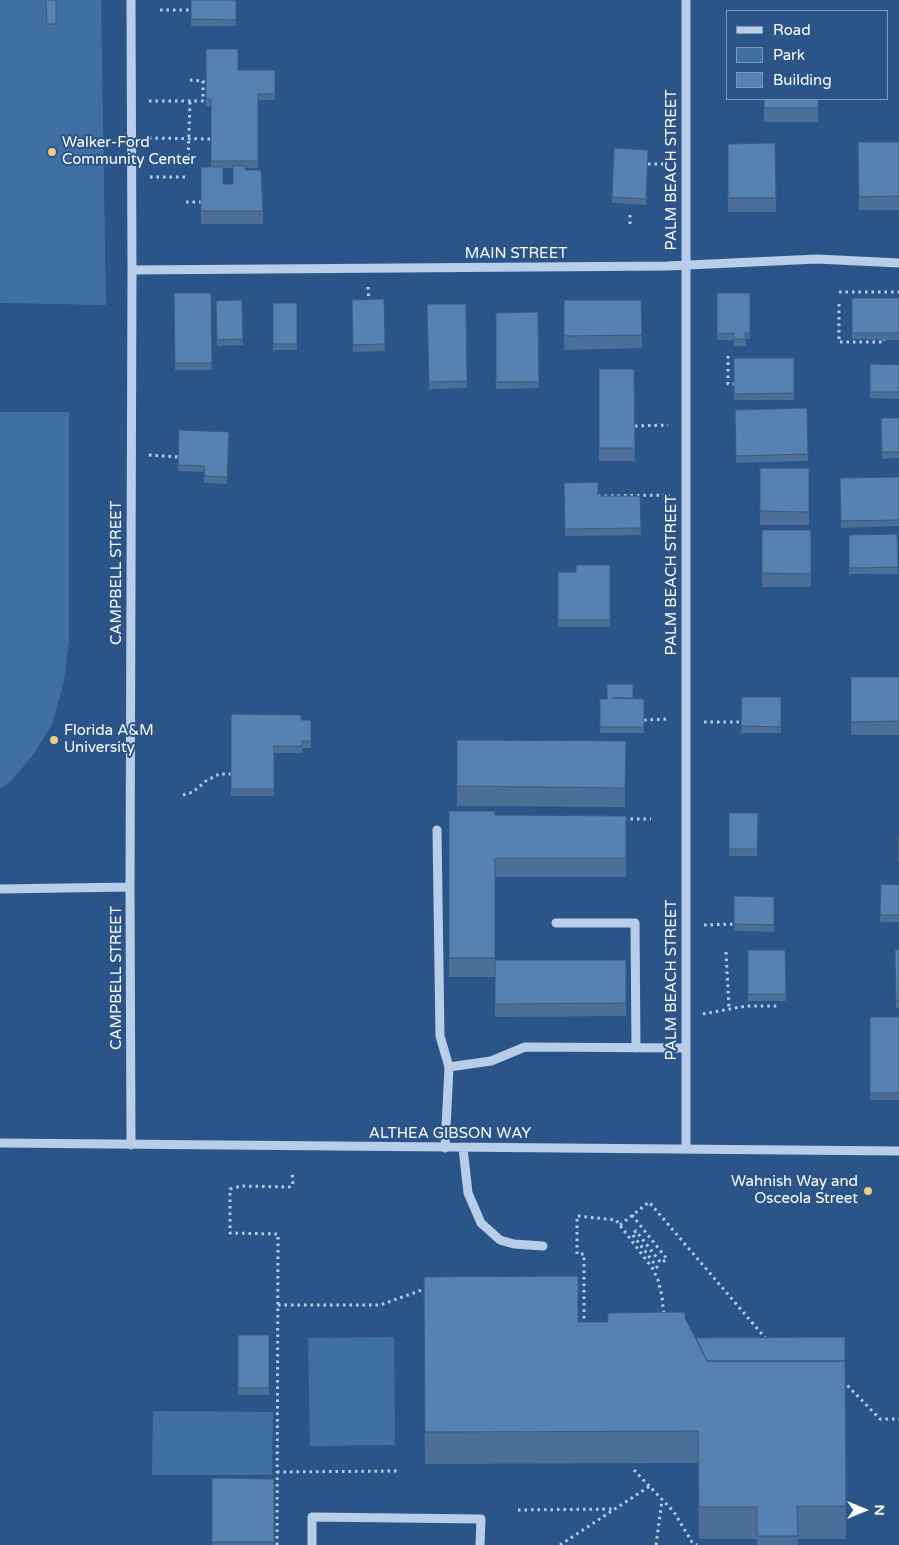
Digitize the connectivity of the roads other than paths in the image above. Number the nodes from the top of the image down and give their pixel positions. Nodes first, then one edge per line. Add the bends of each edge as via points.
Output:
1 (131, 0) edge
2 (686, 0) edge
3 (899, 263) edge
4 (686, 266) junction
5 (132, 270) junction
6 (436, 830) dead end
7 (130, 887) junction
8 (0, 888) edge
9 (556, 923) dead end
10 (636, 1048) junction
11 (686, 1048) junction
12 (449, 1067) junction
13 (0, 1143) edge
14 (131, 1145) junction
15 (445, 1148) junction
16 (463, 1148) junction
17 (686, 1149) junction
18 (899, 1151) edge
19 (543, 1246) dead end
20 (312, 1545) edge
21 (480, 1545) edge

1 - 5 street, CAMPBELL STREET
2 - 4 street, PALM BEACH STREET
3 - 4 street, MAIN STREET via 817,259
4 - 5 street, MAIN STREET
4 - 11 street, PALM BEACH STREET
5 - 7 street, CAMPBELL STREET
6 - 12 street via 440,1036
7 - 8 street
7 - 14 street, CAMPBELL STREET
9 - 10 street via 635,922
10 - 11 street
10 - 12 street via 525,1046 491,1061
11 - 17 street, PALM BEACH STREET
12 - 15 street
13 - 14 street, ALTHEA GIBSON WAY
14 - 15 street, ALTHEA GIBSON WAY
15 - 16 street, ALTHEA GIBSON WAY
16 - 17 street, ALTHEA GIBSON WAY
16 - 19 street via 468,1193 481,1223 500,1240
17 - 18 street, ALTHEA GIBSON WAY
20 - 21 street via 312,1517 481,1519

